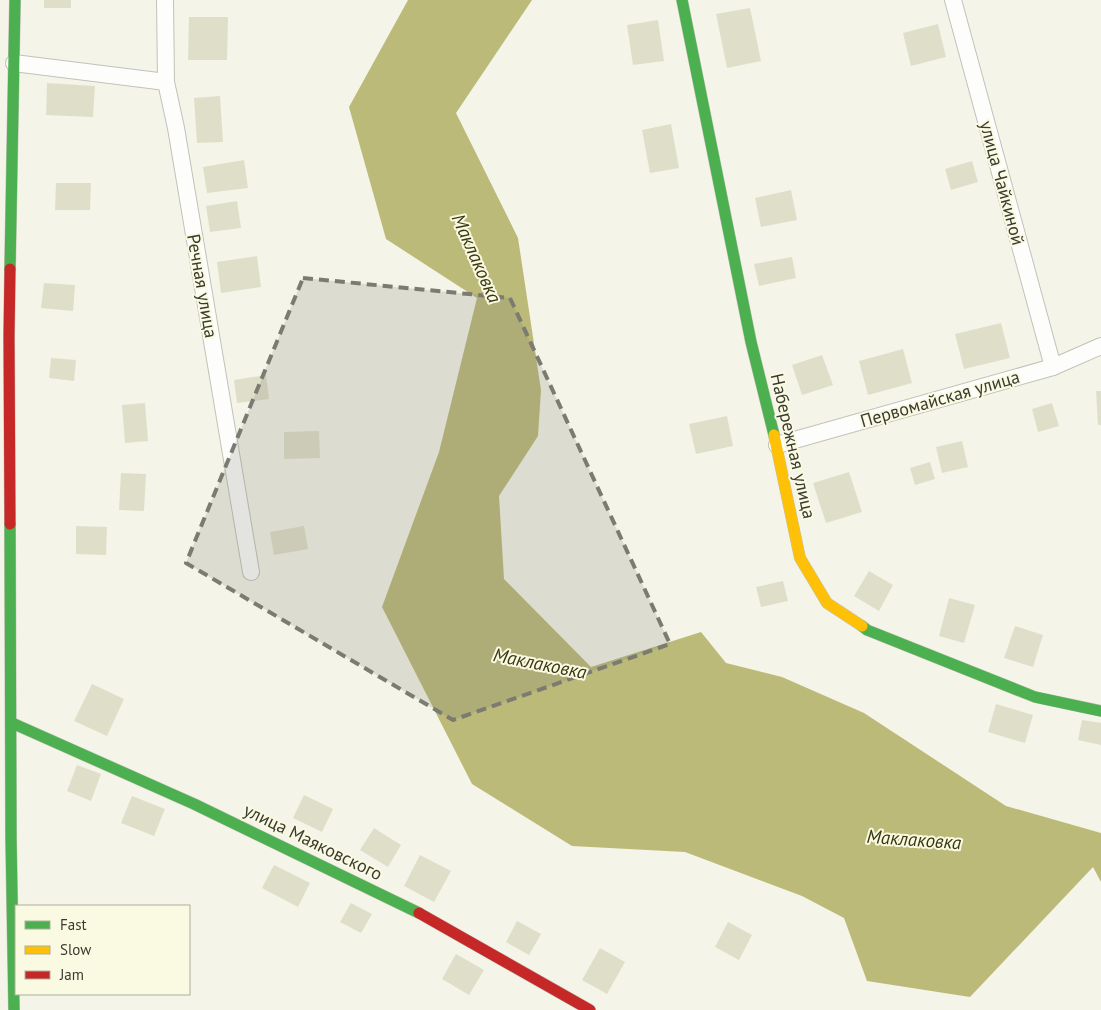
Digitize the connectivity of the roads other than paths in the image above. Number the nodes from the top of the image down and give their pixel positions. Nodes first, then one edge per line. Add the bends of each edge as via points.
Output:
1 (15, 0) edge
2 (165, 0) edge
3 (682, 0) edge
4 (953, 0) edge
5 (14, 63) junction
6 (166, 82) junction
7 (1101, 346) edge
8 (1053, 367) junction
9 (777, 445) junction
10 (251, 572) dead end
11 (0, 624) edge
12 (11, 636) junction
13 (1101, 711) edge
14 (12, 723) junction
15 (14, 1010) edge
16 (590, 1010) edge

1 - 5 street
2 - 6 street, Речная улица
3 - 9 street, Набережная улица via 751,342
4 - 8 street, улица Чайкиной
5 - 6 street
5 - 12 street via 9,336
6 - 10 street, Речная улица
7 - 8 street, Первомайская улица
8 - 9 street, Первомайская улица
9 - 13 street, Набережная улица via 800,558 826,603 867,630 1035,697
11 - 12 street
12 - 14 street
14 - 15 street
14 - 16 street, улица Маяковского via 194,804 423,915

